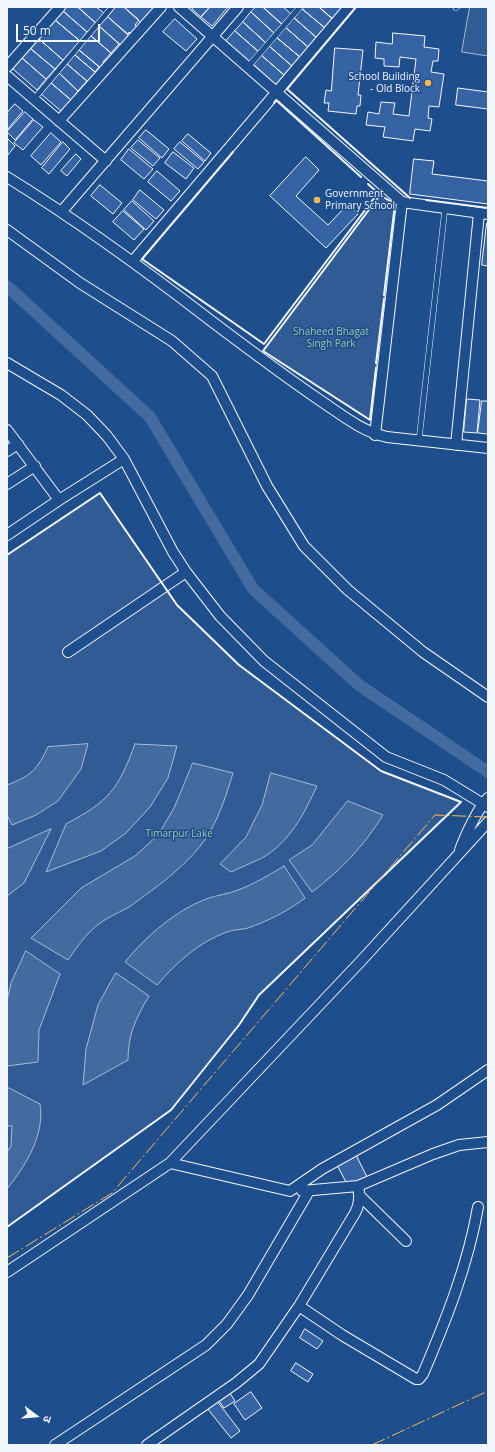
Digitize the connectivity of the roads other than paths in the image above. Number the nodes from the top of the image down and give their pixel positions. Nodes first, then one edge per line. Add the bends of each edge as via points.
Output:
1 (60, 7) edge
2 (112, 7) edge
3 (161, 7) edge
4 (179, 7) edge
5 (238, 7) edge
6 (300, 7) edge
7 (349, 7) edge
8 (213, 36) junction
9 (7, 67) edge
10 (247, 68) junction
11 (7, 76) edge
12 (277, 92) junction
13 (34, 99) junction
14 (60, 121) junction
15 (106, 161) junction
16 (7, 177) edge
17 (402, 202) junction
18 (445, 208) junction
19 (62, 211) junction
20 (484, 214) edge
21 (7, 230) edge
22 (133, 261) junction
23 (7, 363) edge
24 (7, 430) edge
25 (375, 434) junction
26 (419, 440) junction
27 (18, 444) junction
28 (456, 444) junction
29 (488, 448) edge
30 (7, 451) edge
31 (124, 459) junction
32 (35, 466) junction
33 (7, 484) edge
34 (59, 500) junction
35 (7, 536) edge
36 (186, 572) junction
37 (68, 652) dead end
38 (488, 697) edge
39 (486, 802) edge
40 (488, 822) edge
41 (458, 855) junction
42 (488, 1070) edge
43 (488, 1142) edge
44 (170, 1163) junction
45 (309, 1191) junction
46 (359, 1191) junction
47 (290, 1192) junction
48 (478, 1207) dead end
49 (406, 1241) dead end
50 (7, 1272) edge
51 (299, 1306) junction
52 (55, 1445) edge
53 (147, 1445) edge

1 - 9 street
2 - 13 lane
3 - 14 street
4 - 8 street
5 - 8 street
6 - 10 lane
7 - 12 street
8 - 10 street
8 - 15 street
10 - 12 street
11 - 13 street
12 - 17 street
12 - 22 street
13 - 14 street
14 - 15 street
15 - 19 street
16 - 19 street
17 - 18 street
17 - 25 street
18 - 20 street
18 - 26 lane
19 - 22 street
20 - 28 street
21 - 38 street via 80,283 172,341 212,376 267,486 304,546 348,590 417,647
22 - 25 street via 272,367 359,427
23 - 31 street via 61,395 87,415
24 - 27 street
25 - 26 street
26 - 28 street
27 - 30 street
27 - 32 street
28 - 29 street
31 - 34 street
31 - 36 street
32 - 33 street
32 - 34 street
34 - 35 street
36 - 37 street
36 - 39 street via 220,616 252,651 370,747 386,758 444,780
39 - 41 street via 465,835
40 - 41 street
41 - 44 street via 361,962
42 - 47 street via 436,1105 322,1169
43 - 46 street via 459,1145 433,1154
44 - 47 street
44 - 50 street
45 - 46 street
45 - 47 street
45 - 52 street via 248,1295 227,1324 211,1340
46 - 49 street
46 - 51 street via 359,1206
48 - 51 street via 448,1315 419,1379 342,1335
51 - 53 street via 267,1355 250,1373

